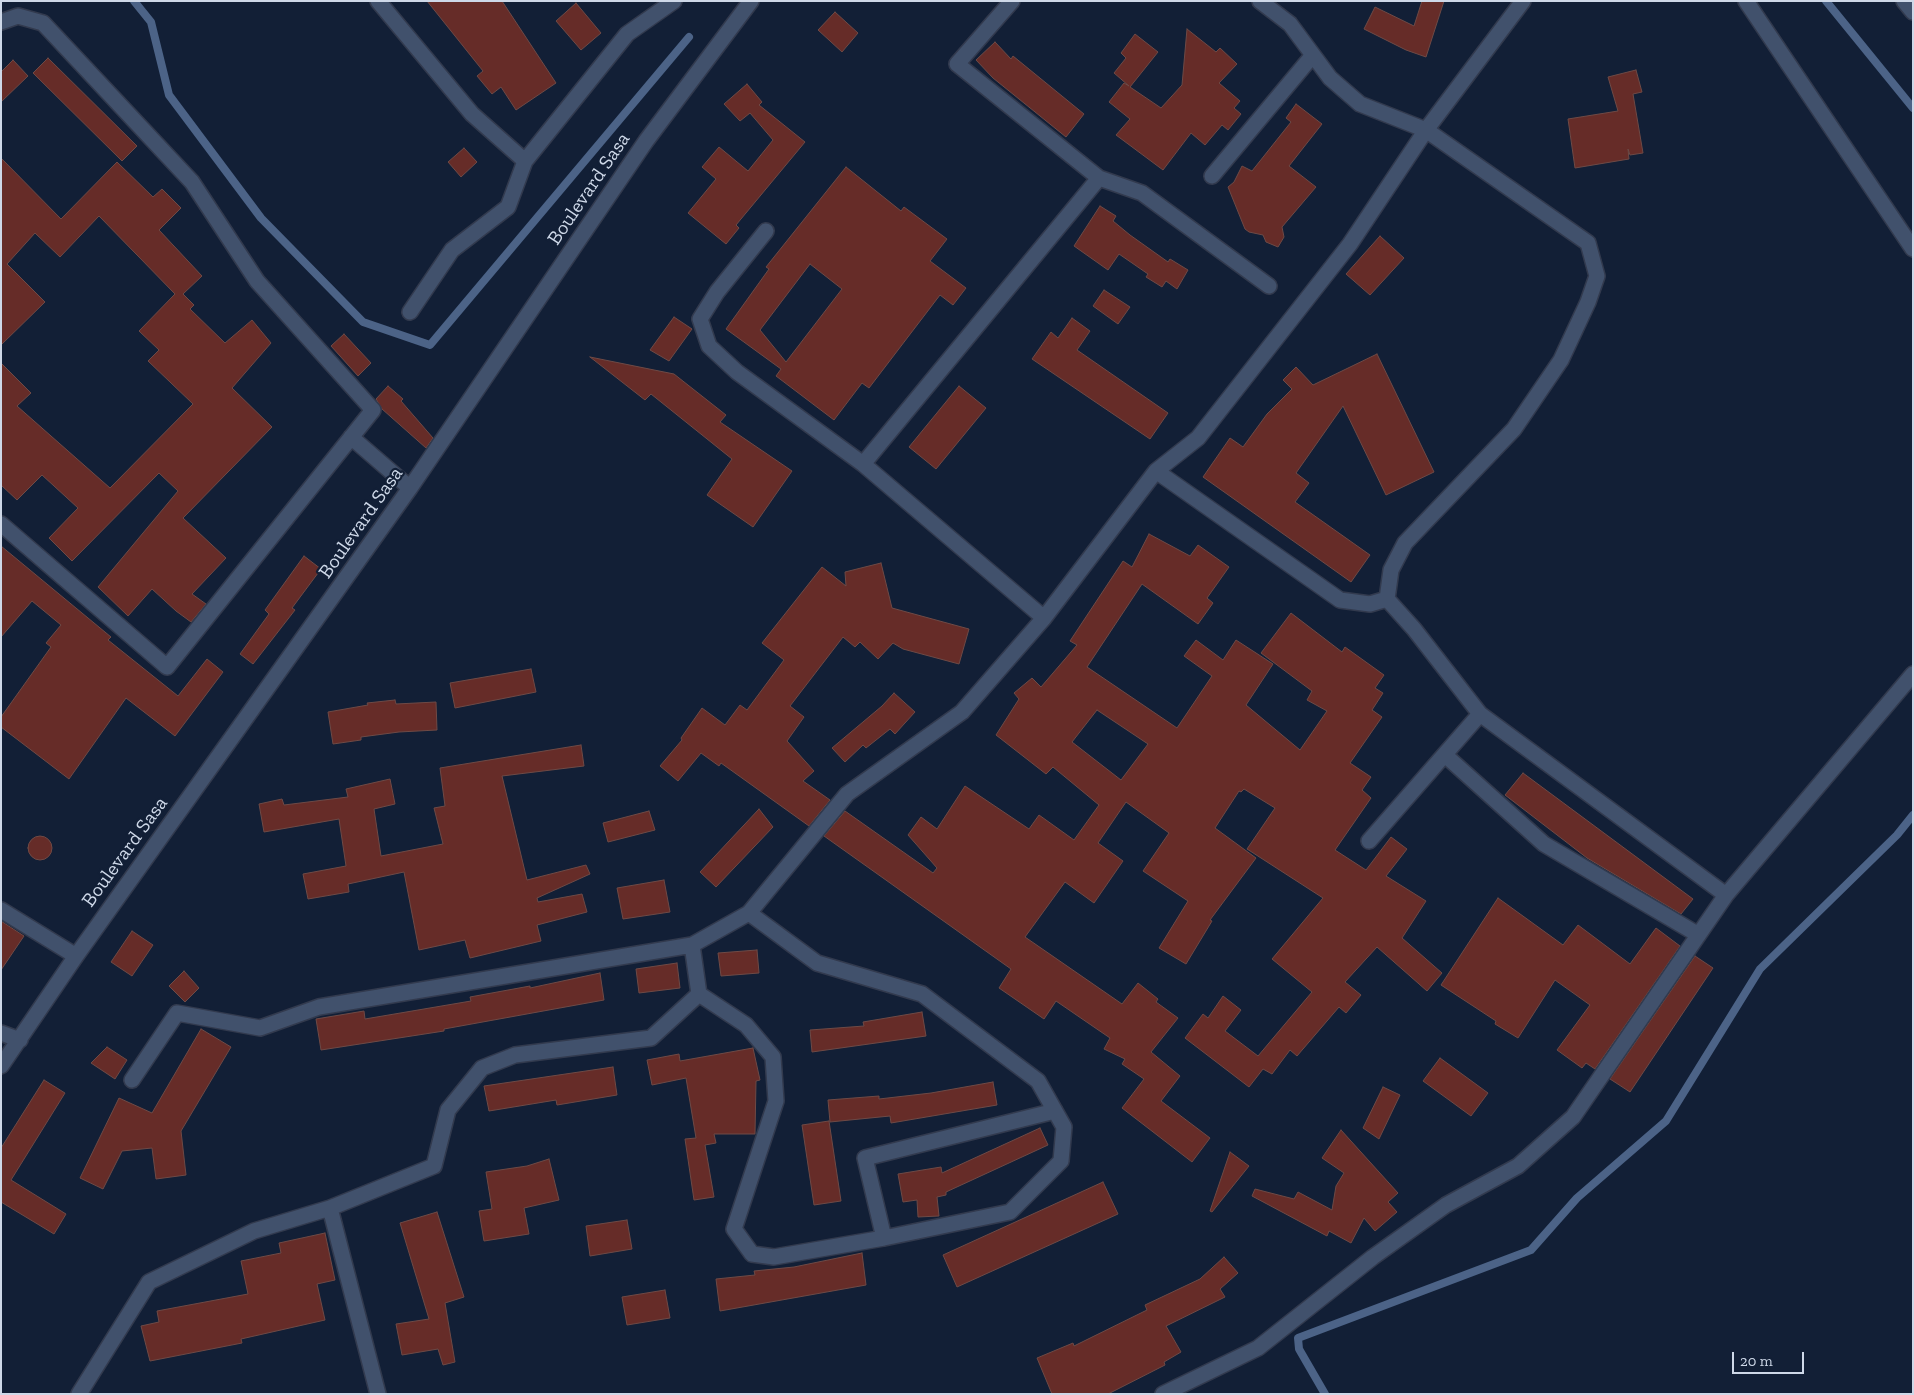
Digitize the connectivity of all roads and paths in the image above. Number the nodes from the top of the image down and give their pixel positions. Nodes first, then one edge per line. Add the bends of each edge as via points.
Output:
1 (378, 1) edge
2 (674, 1) edge
3 (751, 1) edge
4 (1012, 1) edge
5 (1260, 1) edge
6 (1523, 1) edge
7 (1746, 1) edge
8 (1904, 1) edge
9 (1913, 12) edge
10 (1, 22) edge
11 (1313, 55) junction
12 (1426, 130) junction
13 (525, 162) junction
14 (1212, 176) dead end
15 (1099, 178) junction
16 (766, 231) dead end
17 (1913, 249) edge
18 (1269, 286) dead end
19 (410, 312) dead end
20 (351, 437) junction
21 (863, 464) junction
22 (1156, 471) junction
23 (410, 488) junction
24 (1, 524) edge
25 (1387, 599) junction
26 (1044, 618) junction
27 (1913, 674) edge
28 (1480, 714) junction
29 (1445, 754) junction
30 (1369, 841) dead end
31 (1726, 895) junction
32 (1, 910) edge
33 (749, 913) junction
34 (1697, 934) junction
35 (692, 945) junction
36 (76, 956) junction
37 (699, 994) junction
38 (1, 1033) edge
39 (20, 1040) junction
40 (1, 1066) edge
41 (132, 1080) dead end
42 (1055, 1111) junction
43 (330, 1208) junction
44 (884, 1238) junction
45 (79, 1394) edge
46 (378, 1394) edge
47 (1163, 1394) edge

1 - 13 street via 472,114
2 - 13 street via 627,34
3 - 23 street, Boulevard Sasa via 646,141
4 - 15 street via 957,64
5 - 11 street via 1290,24
6 - 12 street
7 - 17 street
8 - 9 street
10 - 20 street via 18,16 43,23 192,182 257,281 373,410
11 - 12 street via 1330,78 1360,104
11 - 14 street
12 - 22 street via 1350,244 1198,438
12 - 25 street via 1588,242 1597,276 1561,360 1514,429 1405,542 1391,570
13 - 19 street via 508,207 452,250
15 - 18 street via 1142,193
15 - 21 street
16 - 21 street via 717,292 700,319 709,346 737,372
20 - 23 street
20 - 24 street via 167,667
21 - 26 street
22 - 25 street via 1340,600 1370,604
22 - 26 street
23 - 36 street, Boulevard Sasa
25 - 28 street
26 - 33 street via 962,712 848,794
27 - 31 street
28 - 29 street
28 - 31 street
29 - 30 street
29 - 34 street via 1544,844
31 - 34 street
32 - 36 street
33 - 35 street
33 - 42 street via 817,963 922,994 1038,1081
34 - 47 street via 1573,1117 1518,1166 1446,1205 1373,1257 1258,1348
35 - 37 street
35 - 41 street via 320,1007 260,1028 177,1013
36 - 39 street, Boulevard Sasa
37 - 43 street via 650,1038 514,1055 482,1068 448,1110 434,1166
37 - 44 street via 746,1025 773,1057 776,1101 734,1229 752,1254 774,1257
38 - 39 street
39 - 40 street, Boulevard Sasa
42 - 44 street via 1064,1127 1061,1161 1010,1212
42 - 44 street via 865,1158
43 - 45 street via 254,1230 149,1282
43 - 46 street

